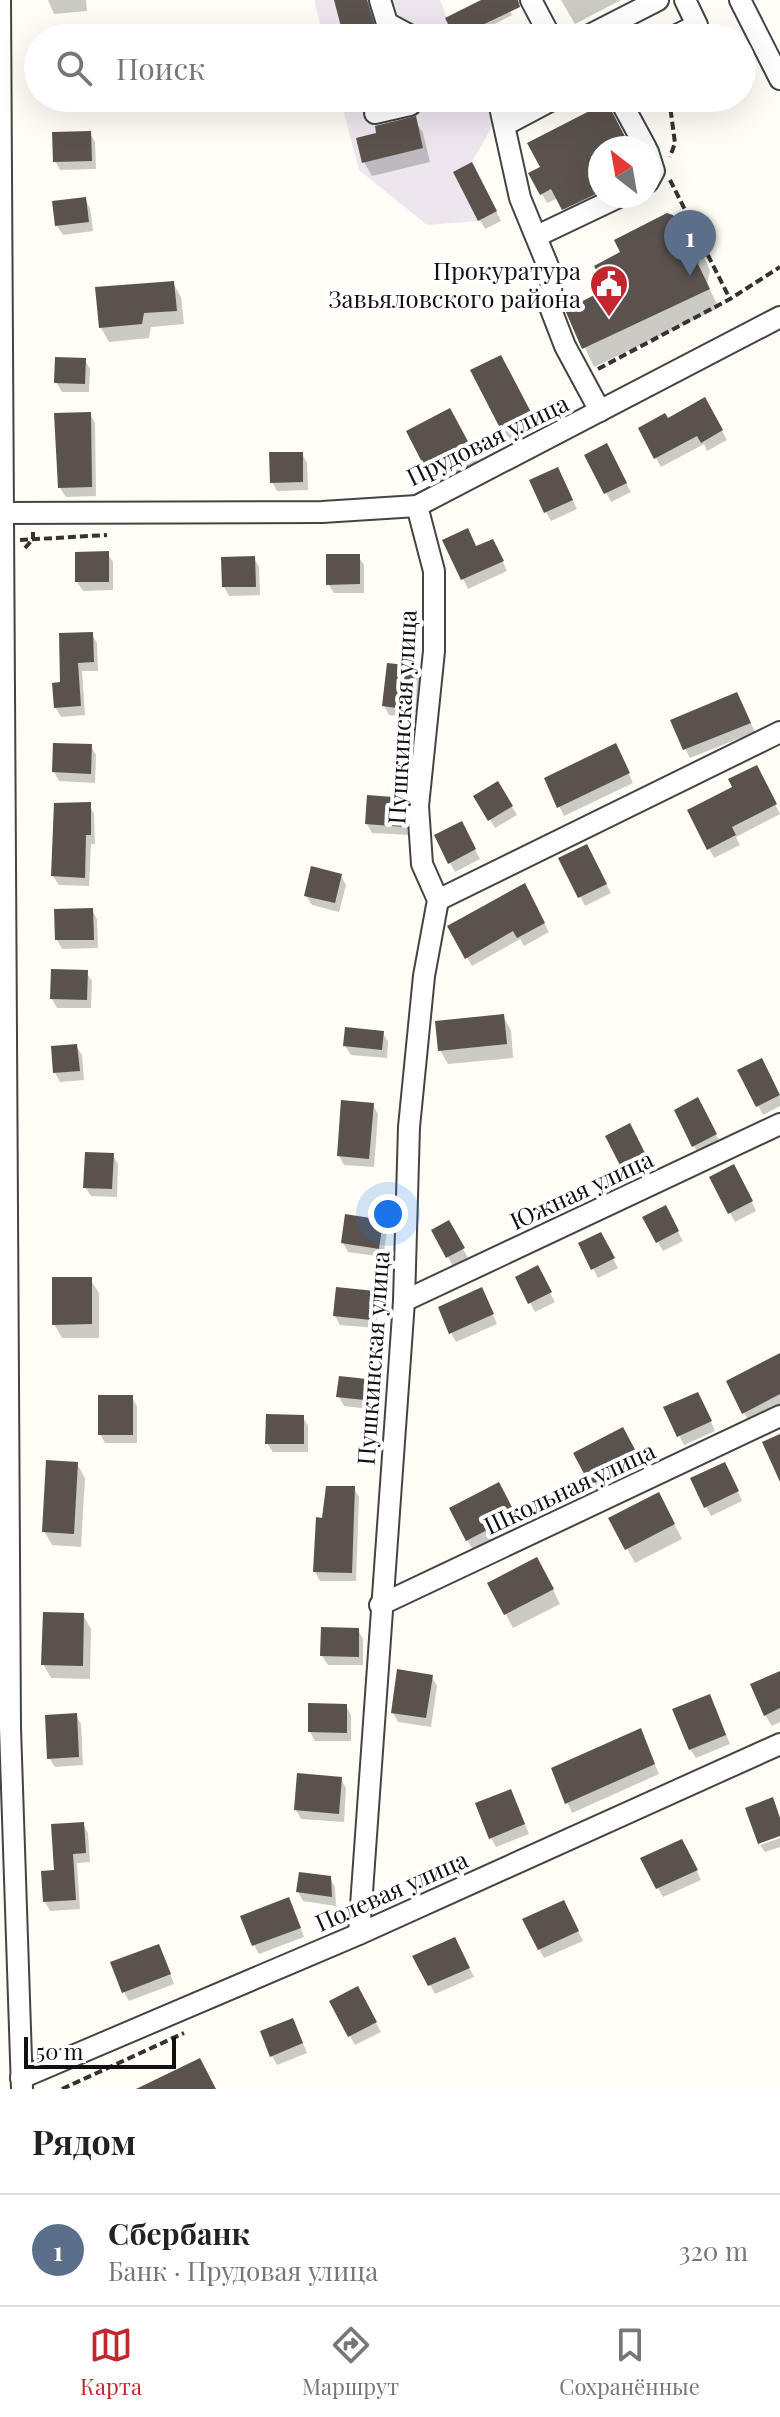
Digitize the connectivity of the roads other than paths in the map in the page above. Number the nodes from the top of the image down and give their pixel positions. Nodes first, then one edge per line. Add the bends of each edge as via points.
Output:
1 (0, 0) edge
2 (380, 0) edge
3 (531, 0) edge
4 (658, 0) edge
5 (685, 0) edge
6 (740, 0) edge
7 (387, 24) edge
8 (544, 24) edge
9 (613, 24) edge
10 (697, 24) edge
11 (752, 24) edge
12 (756, 32) edge
13 (780, 79) edge
14 (379, 112) edge
15 (502, 112) edge
16 (530, 112) edge
17 (627, 112) edge
18 (375, 113) dead end
19 (505, 125) junction
20 (639, 136) edge
21 (596, 208) edge
22 (537, 236) junction
23 (780, 317) edge
24 (600, 411) junction
25 (417, 506) junction
26 (1, 513) edge
27 (780, 732) edge
28 (438, 900) junction
29 (780, 1124) edge
30 (404, 1301) junction
31 (780, 1416) edge
32 (380, 1605) junction
33 (780, 1744) edge
34 (359, 1934) junction
35 (22, 2084) edge

1 - 26 street
2 - 7 street
3 - 8 street
4 - 9 street
5 - 10 street
6 - 11 street
12 - 13 street
14 - 18 street
15 - 19 street
16 - 19 street
17 - 20 street
19 - 22 street via 520,198
21 - 22 street
22 - 24 street via 552,276 550,307
23 - 24 street, Прудовая улица
24 - 25 street, Прудовая улица
25 - 26 street, Прудовая улица via 322,512
25 - 28 street, Пушкинская улица via 434,571 434,651 418,806 422,864
26 - 35 street via 10,1713
27 - 28 street
28 - 30 street, Пушкинская улица via 424,976 409,1127
29 - 30 street, Южная улица
30 - 32 street, Пушкинская улица
31 - 32 street, Школьная улица
32 - 34 street, Пушкинская улица
33 - 34 street, Полевая улица
34 - 35 street, Полевая улица

